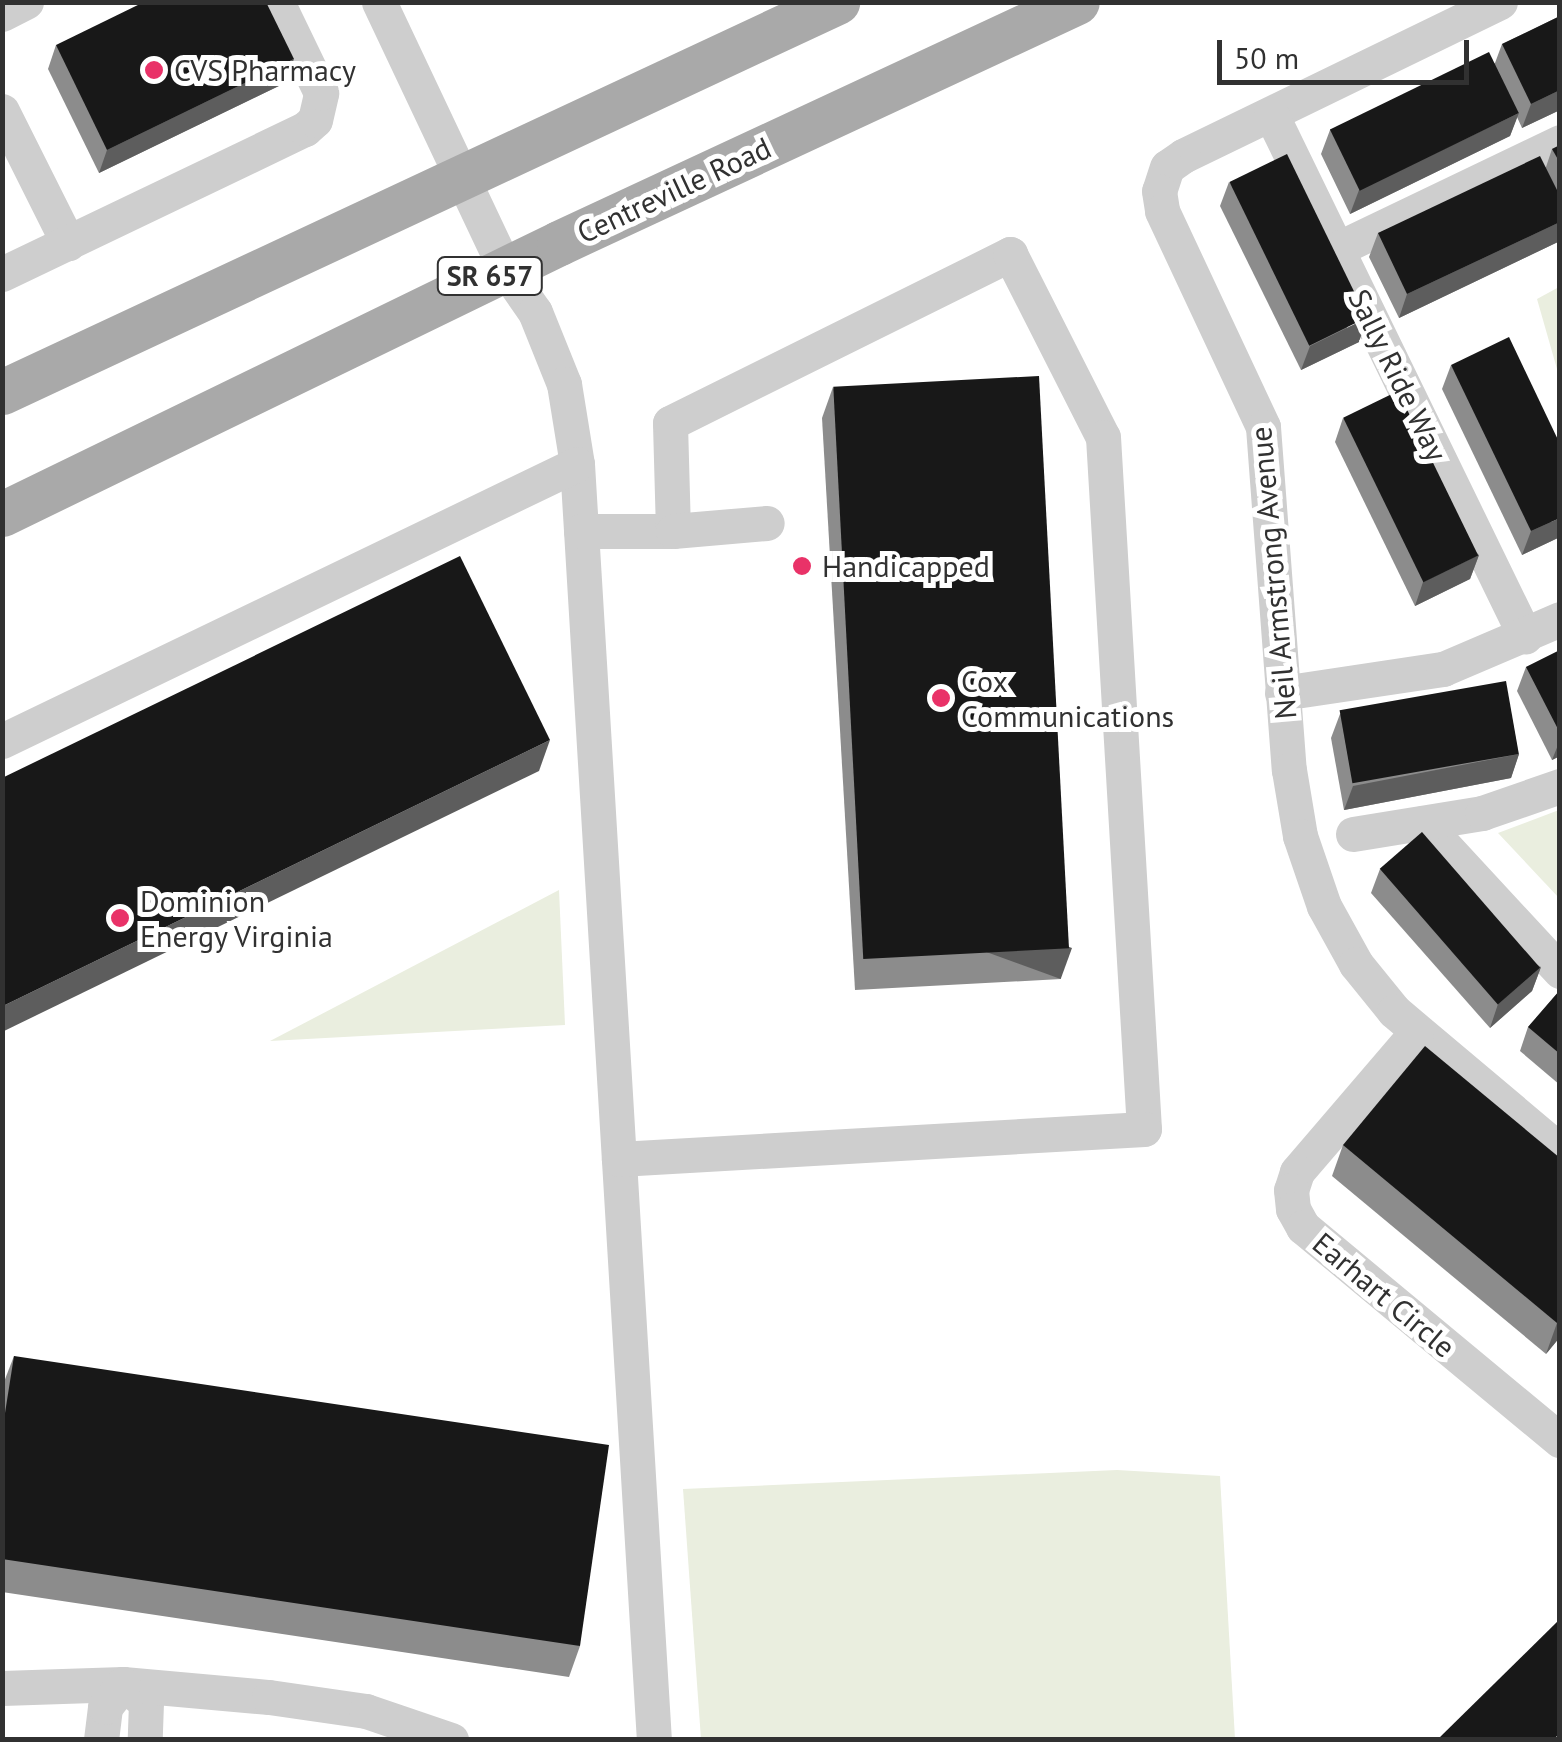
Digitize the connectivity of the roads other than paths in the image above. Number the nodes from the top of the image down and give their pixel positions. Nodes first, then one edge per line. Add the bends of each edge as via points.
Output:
1 (26, 2) edge
2 (277, 2) edge
3 (379, 2) edge
4 (837, 2) edge
5 (1077, 2) edge
6 (1500, 2) edge
7 (2, 14) edge
8 (2, 111) edge
9 (1271, 114) junction
10 (1560, 142) edge
11 (464, 174) junction
12 (68, 244) junction
13 (1336, 249) junction
14 (506, 268) junction
15 (2, 274) edge
16 (2, 392) edge
17 (578, 464) junction
18 (2, 514) edge
19 (767, 523) dead end
20 (581, 531) junction
21 (673, 531) junction
22 (1560, 619) edge
23 (1525, 636) junction
24 (1282, 693) junction
25 (2, 741) edge
26 (1560, 786) edge
27 (1423, 823) junction
28 (1353, 834) dead end
29 (1560, 971) edge
30 (1416, 1033) junction
31 (1560, 1151) edge
32 (619, 1159) junction
33 (1560, 1440) edge
34 (123, 1684) junction
35 (2, 1688) edge
36 (101, 1740) edge
37 (145, 1740) edge
38 (451, 1740) edge
39 (654, 1740) edge

1 - 7 street
2 - 12 street via 321,93 315,120
3 - 11 street
4 - 11 main road
5 - 14 main road, Centreville Road / SR 657
6 - 9 street, Neil Armstrong Avenue
8 - 12 street
9 - 13 street, Sally Ride Way
9 - 24 street, Neil Armstrong Avenue via 1174,162 1159,191 1162,211 1263,427
10 - 13 street
11 - 14 street
11 - 16 main road
12 - 15 street
13 - 23 street, Sally Ride Way
14 - 17 street via 535,312 564,384
14 - 18 main road, Centreville Road / SR 657
17 - 20 street
17 - 25 street
19 - 21 street
20 - 21 street
20 - 32 street
21 - 32 street via 670,423 1010,254 1102,437 1144,1129
22 - 23 street
23 - 24 street via 1442,669
24 - 30 street, Neil Armstrong Avenue via 1300,836 1324,906 1373,988
26 - 27 street via 1505,807
27 - 28 street
27 - 29 street
30 - 31 street, Neil Armstrong Avenue
30 - 33 street, Earhart Circle via 1297,1172 1293,1210 1303,1226
32 - 39 street
34 - 35 street
34 - 36 street via 105,1707
34 - 37 street via 146,1702
34 - 38 street via 366,1711

